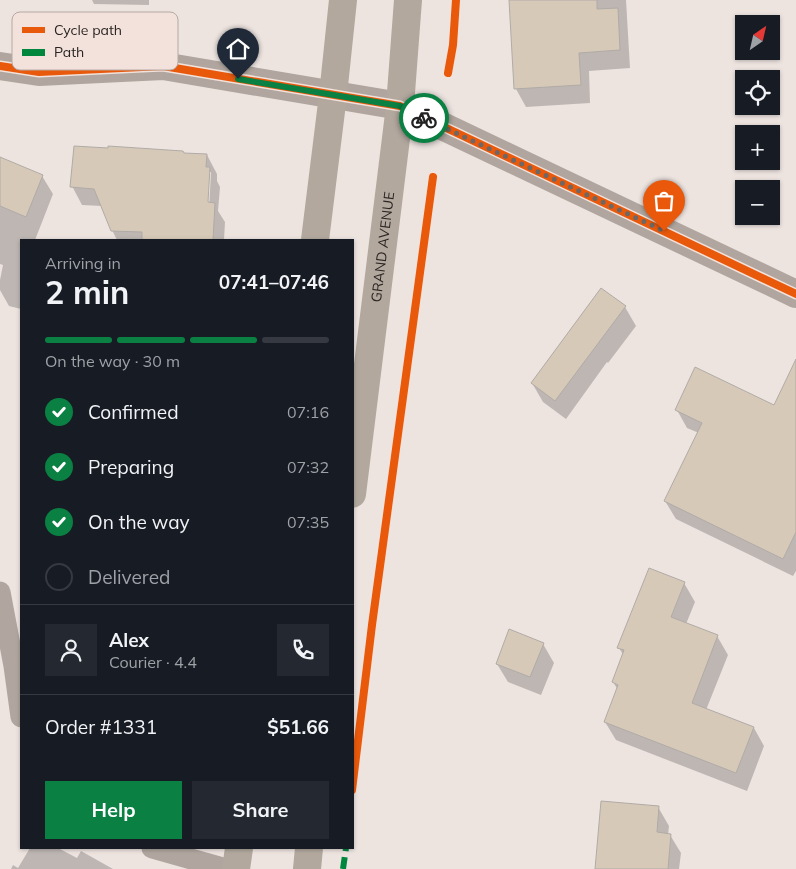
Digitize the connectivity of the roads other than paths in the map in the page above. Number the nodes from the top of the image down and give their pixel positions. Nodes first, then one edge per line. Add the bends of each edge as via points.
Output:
1 (342, 0) edge
2 (408, 0) edge
3 (178, 69) edge
4 (26, 70) edge
5 (80, 70) edge
6 (333, 95) junction
7 (400, 106) junction
8 (315, 239) edge
9 (796, 294) edge
10 (354, 478) edge
11 (0, 592) edge
12 (20, 710) edge
13 (156, 849) edge
14 (239, 849) edge
15 (309, 849) edge
16 (227, 869) edge
17 (236, 869) edge
18 (307, 869) edge

1 - 6 main road
2 - 7 main road, GRAND AVENUE
3 - 6 street
4 - 5 street
6 - 7 street
6 - 8 main road
7 - 9 street
7 - 10 main road, GRAND AVENUE
11 - 12 lane
13 - 16 lane
14 - 17 main road
15 - 18 main road

